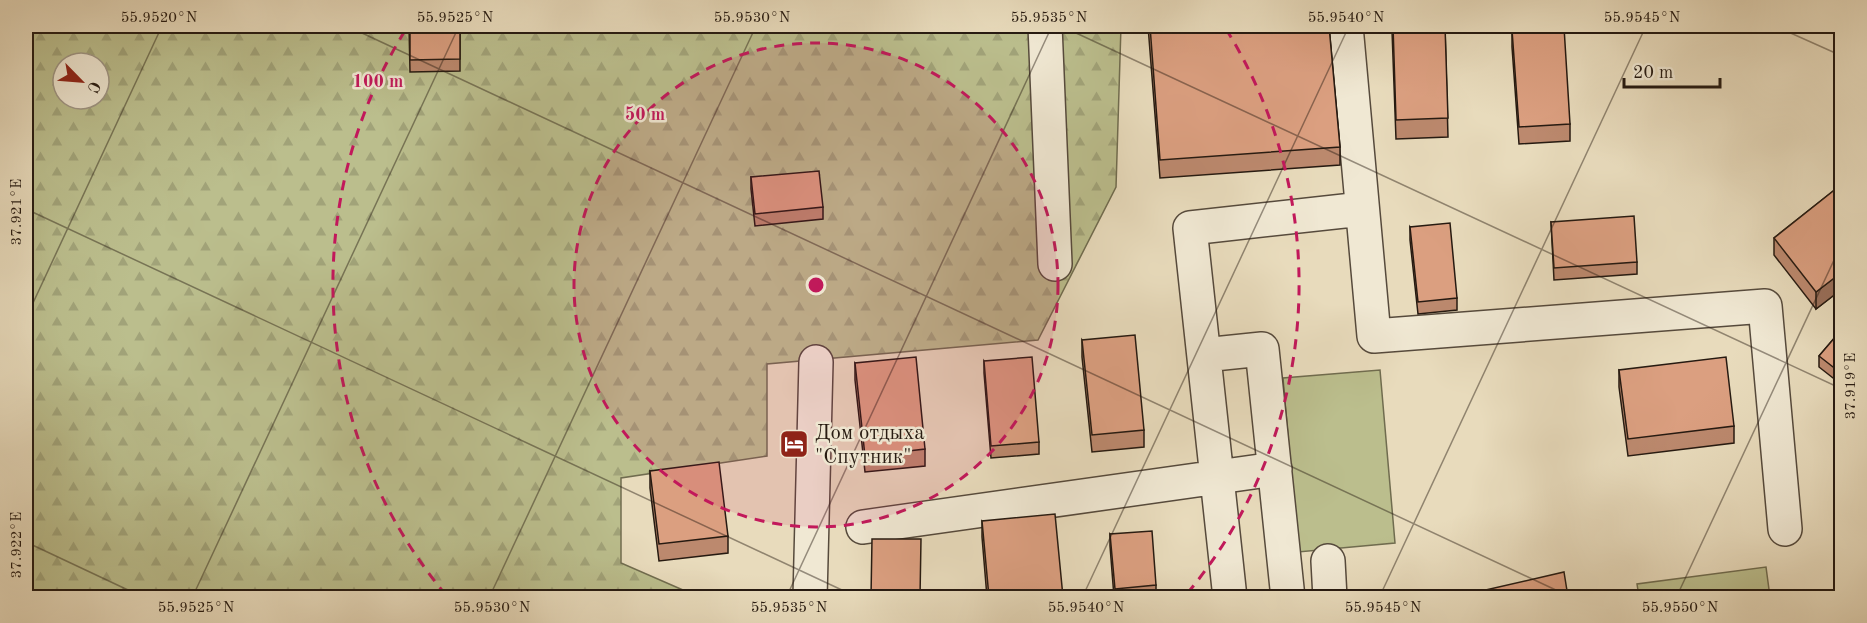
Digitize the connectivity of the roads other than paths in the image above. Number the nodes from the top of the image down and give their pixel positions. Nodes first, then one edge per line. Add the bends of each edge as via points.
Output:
1 (1045, 26) edge
2 (1346, 26) edge
3 (1362, 209) junction
4 (1055, 264) dead end
5 (1204, 355) junction
6 (816, 362) dead end
7 (1275, 470) junction
8 (1217, 477) junction
9 (863, 527) dead end
10 (1785, 529) dead end
11 (1328, 561) dead end
12 (810, 597) edge
13 (1230, 597) edge
14 (1288, 597) edge
15 (1330, 597) edge

1 - 4 street
2 - 3 street
3 - 5 street via 1190,228
3 - 10 street via 1374,336 1765,306
5 - 7 street via 1262,349
5 - 8 street
6 - 12 street
7 - 8 street
7 - 14 street
8 - 9 street
8 - 13 street
11 - 15 street

